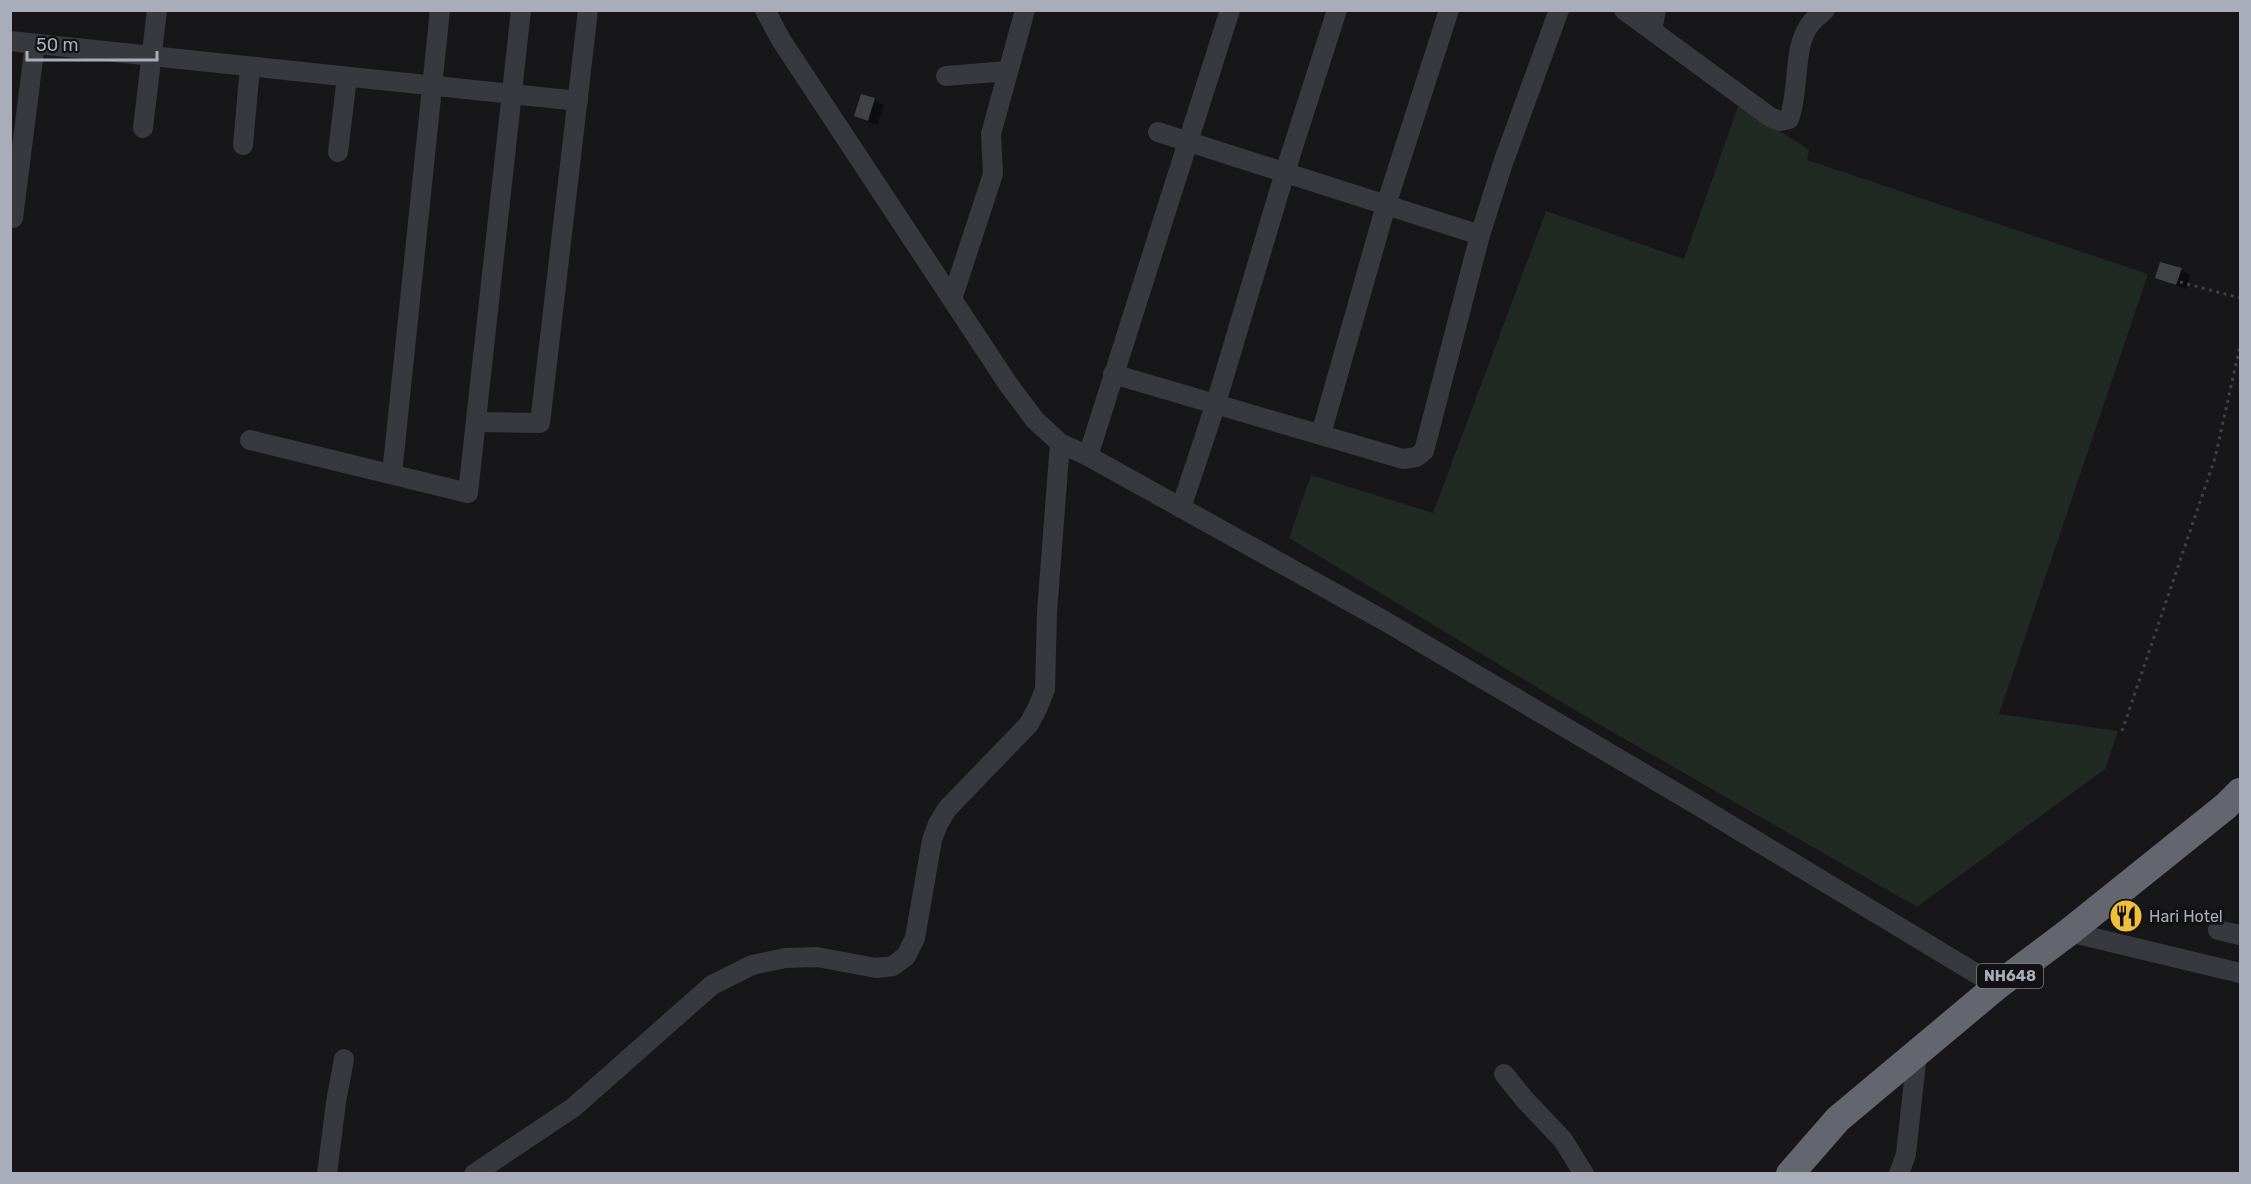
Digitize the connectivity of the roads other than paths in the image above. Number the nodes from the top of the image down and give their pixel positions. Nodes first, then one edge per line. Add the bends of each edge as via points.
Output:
1 (157, 10) edge
2 (440, 10) edge
3 (521, 10) edge
4 (588, 10) edge
5 (765, 10) edge
6 (1025, 10) edge
7 (1230, 10) edge
8 (1337, 10) edge
9 (1449, 10) edge
10 (1558, 10) edge
11 (1624, 10) edge
12 (1656, 10) edge
13 (1826, 10) edge
14 (1652, 30) junction
15 (10, 41) edge
16 (35, 44) junction
17 (152, 56) junction
18 (250, 67) junction
19 (1008, 71) junction
20 (946, 76) dead end
21 (347, 77) junction
22 (432, 86) junction
23 (512, 94) junction
24 (578, 101) junction
25 (143, 128) dead end
26 (1158, 132) dead end
27 (1188, 141) junction
28 (243, 145) dead end
29 (338, 152) dead end
30 (1285, 172) junction
31 (1386, 205) junction
32 (13, 218) dead end
33 (1480, 235) junction
34 (952, 299) junction
35 (1113, 374) junction
36 (1216, 403) junction
37 (477, 422) junction
38 (1321, 434) junction
39 (250, 440) dead end
40 (1060, 443) junction
41 (1088, 456) junction
42 (392, 474) junction
43 (1181, 507) junction
44 (2241, 792) edge
45 (2218, 930) dead end
46 (2069, 932) junction
47 (2241, 935) edge
48 (2241, 973) edge
49 (1997, 986) junction
50 (1917, 1053) junction
51 (344, 1059) dead end
52 (1504, 1074) dead end
53 (327, 1173) edge
54 (474, 1173) edge
55 (1584, 1173) edge
56 (1792, 1173) edge
57 (1899, 1173) edge

1 - 17 street
2 - 22 street
3 - 23 street
4 - 24 street
5 - 34 street
6 - 19 street
7 - 27 street
8 - 30 street
9 - 31 street
10 - 33 street
11 - 14 street
12 - 14 street
13 - 14 street via 1804,35 1793,108 1789,119 1780,121
15 - 16 street
16 - 17 street
16 - 32 street
17 - 18 street
17 - 25 street
18 - 21 street
18 - 28 street
19 - 20 street
19 - 34 street via 991,134 993,174
21 - 22 street
21 - 29 street
22 - 23 street
22 - 42 street
23 - 24 street
23 - 37 street
24 - 37 street via 540,423
26 - 27 street
27 - 30 street
27 - 35 street
30 - 31 street
30 - 36 street
31 - 33 street
31 - 38 street
33 - 38 street via 1424,451 1403,459
34 - 40 street via 1008,384 1035,420
35 - 36 street
35 - 41 street
36 - 38 street
36 - 43 street
37 - 42 street via 468,493
39 - 42 street
40 - 41 street
40 - 54 street via 1045,689 1029,724 947,809 938,824 915,938 906,956 892,966 876,968 817,957 784,958 752,965 712,985 574,1107
41 - 43 street
43 - 49 street via 1682,795
44 - 46 highway, NH648
45 - 47 street
46 - 48 street
46 - 49 highway, NH648
49 - 50 highway, NH648
50 - 56 highway, NH648 via 1838,1119
50 - 57 street via 1906,1154
51 - 53 street
52 - 55 street via 1563,1140

